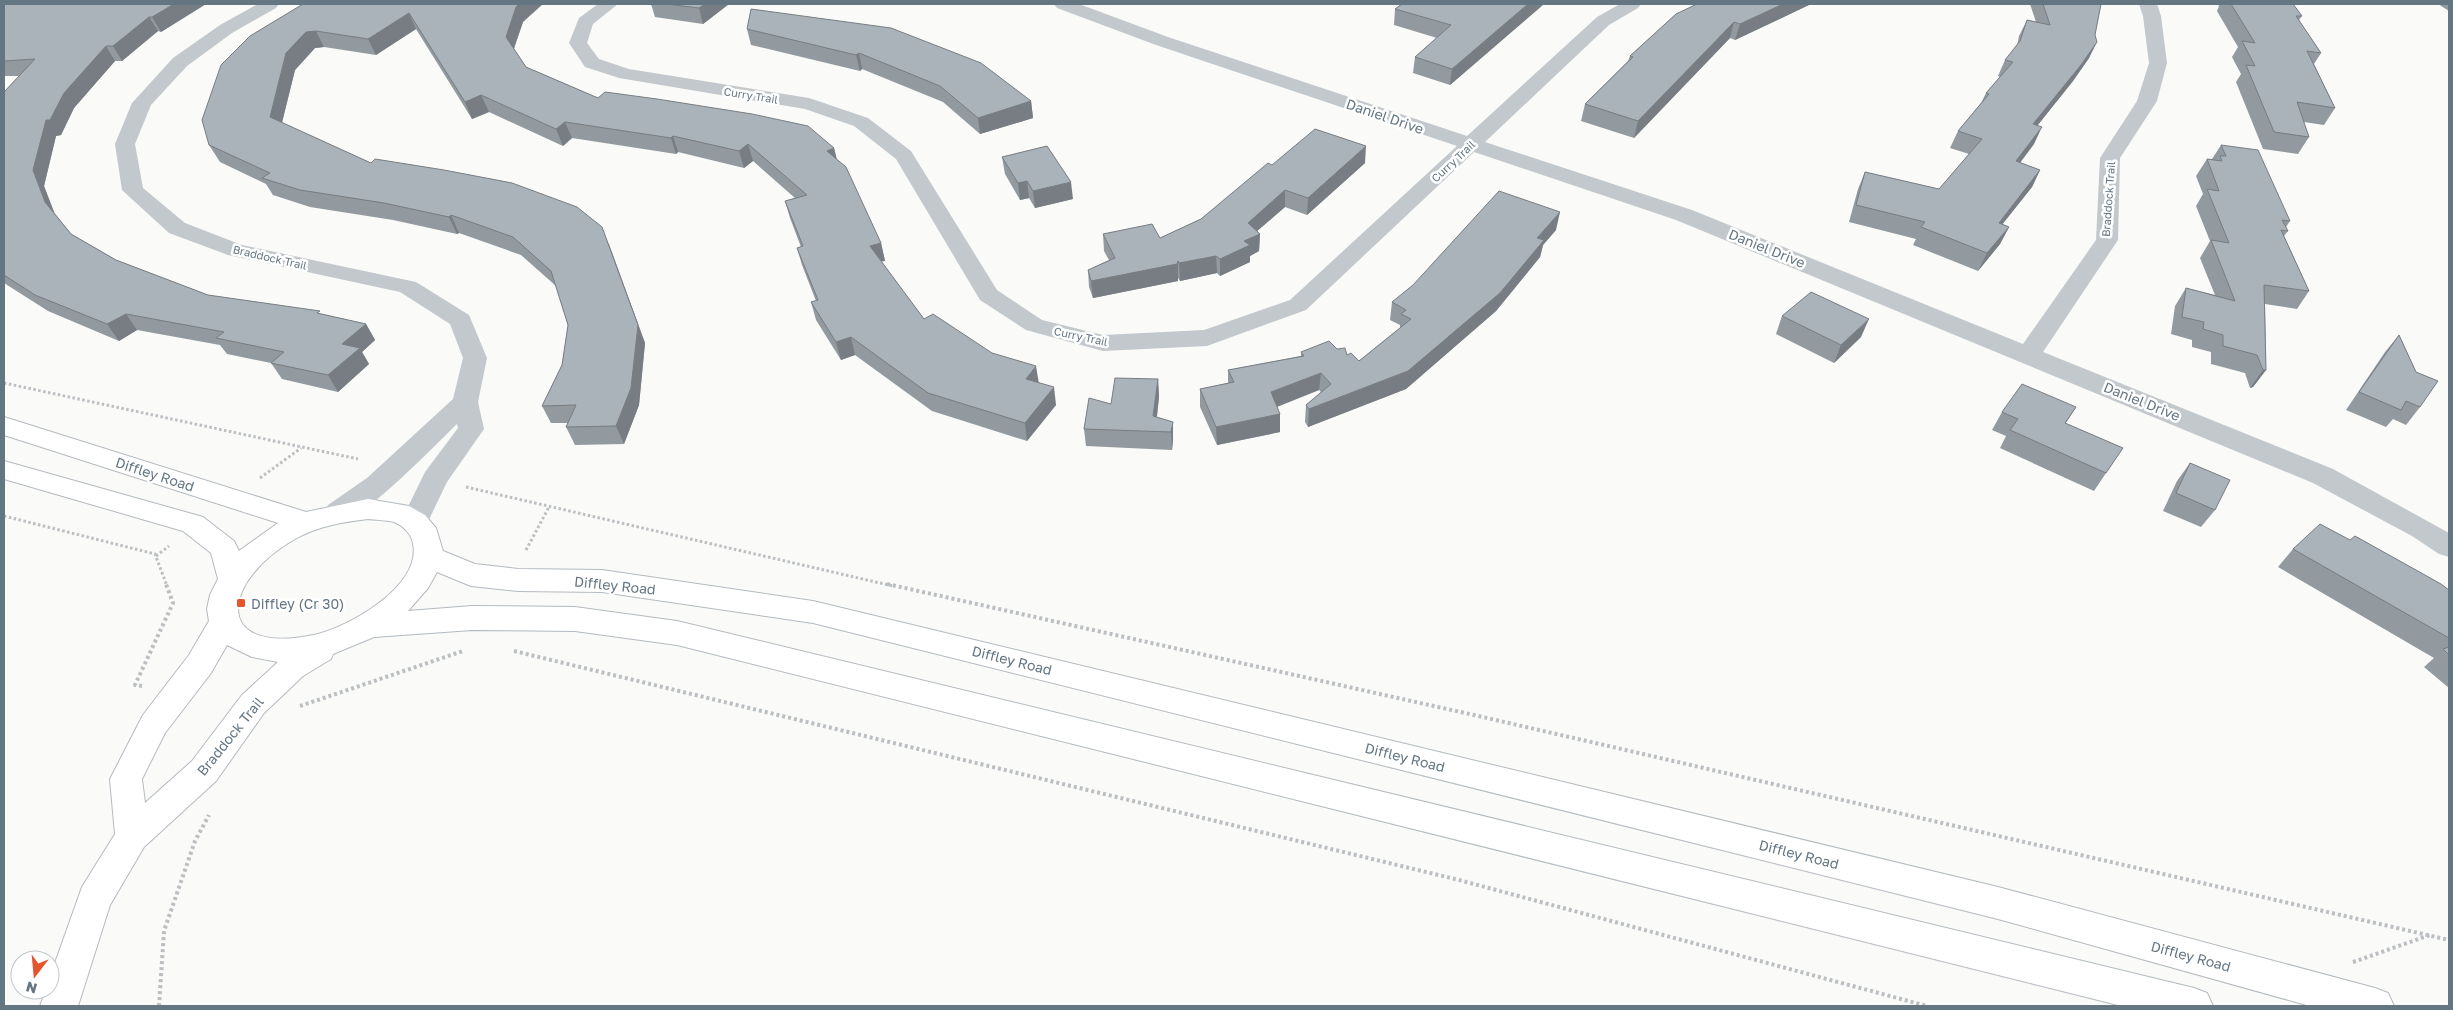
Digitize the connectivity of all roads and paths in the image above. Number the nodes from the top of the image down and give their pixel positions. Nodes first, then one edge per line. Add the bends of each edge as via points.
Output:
1 (270, 4) edge
2 (609, 4) edge
3 (1063, 4) edge
4 (1632, 4) edge
5 (2148, 4) edge
6 (1471, 145) junction
7 (2029, 354) junction
8 (4, 382) edge
9 (465, 402) junction
10 (4, 426) edge
11 (4, 470) edge
12 (394, 470) junction
13 (435, 479) junction
14 (338, 512) junction
15 (4, 516) edge
16 (415, 521) junction
17 (306, 522) junction
18 (2449, 547) edge
19 (428, 556) junction
20 (232, 579) junction
21 (224, 623) junction
22 (369, 626) junction
23 (333, 642) junction
24 (465, 650) dead end
25 (512, 651) dead end
26 (179, 691) junction
27 (253, 704) junction
28 (212, 810) dead end
29 (132, 836) junction
30 (2430, 935) junction
31 (2449, 940) edge
32 (2346, 964) dead end
33 (59, 1006) edge
34 (159, 1006) edge
35 (1927, 1006) edge
36 (2194, 1006) edge
37 (2375, 1006) edge

1 - 9 street, Braddock Trail via 226,29 180,62 142,103 126,144 133,190 176,228 236,250 408,287 460,320 475,358
2 - 6 street, Curry Trail via 585,22 578,43 592,63 626,74 809,104 862,122 904,155 988,295 1034,325 1103,343 1207,338 1298,305
3 - 6 street, Daniel Drive via 1162,41
4 - 6 street, Curry Trail via 1602,21
5 - 7 street, Braddock Trail via 2158,63 2146,101 2110,158 2107,240
6 - 7 street, Daniel Drive via 1684,215
7 - 18 street, Daniel Drive via 2323,476
8 - 12 path via 367,461
9 - 12 street
9 - 13 street, Braddock Trail via 471,430
10 - 17 main road, Diffley Road
11 - 20 main road via 193,524 224,548
12 - 14 street
13 - 16 street, Braddock Trail
13 - 30 path via 750,554 1474,715
14 - 16 main road via 368,509 395,512
14 - 17 main road
15 - 26 path via 155,554 173,603 135,685
16 - 19 main road via 426,537
17 - 20 main road via 276,537 256,552
19 - 22 main road via 419,580 398,604
19 - 37 main road, Diffley Road via 471,574 518,580 602,581 813,612 1998,903
20 - 21 main road via 222,602
21 - 23 main road via 238,640 264,649 296,650
21 - 26 main road via 200,664
22 - 23 main road
22 - 36 main road via 472,618 575,619 677,633
23 - 27 main road, Braddock Trail via 292,667
24 - 27 path via 280,713
25 - 35 path via 1459,880
26 - 29 main road via 154,724 126,779
27 - 29 main road, Braddock Trail via 204,771
28 - 34 path via 195,841 164,931
29 - 33 main road, Braddock Trail via 94,900
30 - 31 path
30 - 32 path

